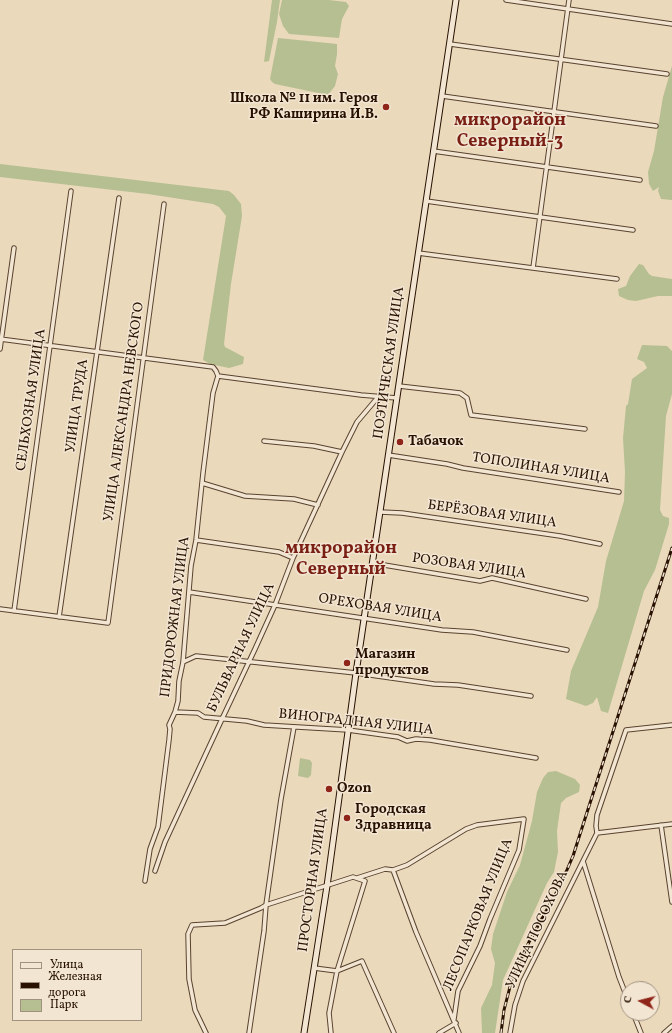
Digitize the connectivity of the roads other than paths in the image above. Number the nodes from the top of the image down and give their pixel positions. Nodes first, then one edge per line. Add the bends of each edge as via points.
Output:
1 (456, 0) edge
2 (506, 0) edge
3 (569, 0) edge
4 (568, 9) junction
5 (672, 24) edge
6 (450, 44) junction
7 (562, 59) junction
8 (668, 74) dead end
9 (442, 96) junction
10 (554, 111) junction
11 (656, 126) dead end
12 (433, 151) junction
13 (547, 166) junction
14 (640, 180) dead end
15 (71, 191) dead end
16 (119, 198) dead end
17 (426, 202) junction
18 (164, 204) dead end
19 (540, 217) junction
20 (633, 230) dead end
21 (14, 248) dead end
22 (418, 253) junction
23 (533, 268) junction
24 (617, 279) dead end
25 (1, 339) edge
26 (50, 345) junction
27 (0, 349) edge
28 (96, 352) junction
29 (144, 358) junction
30 (218, 376) junction
31 (399, 386) junction
32 (379, 396) junction
33 (397, 398) junction
34 (585, 429) dead end
35 (264, 441) dead end
36 (342, 452) junction
37 (388, 456) junction
38 (202, 483) junction
39 (619, 492) dead end
40 (318, 505) junction
41 (380, 512) junction
42 (196, 540) junction
43 (600, 544) dead end
44 (293, 558) junction
45 (372, 563) junction
46 (189, 592) junction
47 (586, 599) dead end
48 (275, 606) junction
49 (0, 609) edge
50 (14, 611) junction
51 (59, 617) junction
52 (364, 618) junction
53 (567, 650) dead end
54 (183, 662) junction
55 (249, 662) junction
56 (356, 673) junction
57 (530, 696) dead end
58 (175, 712) junction
59 (222, 719) junction
60 (672, 725) edge
61 (294, 727) junction
62 (348, 730) junction
63 (536, 758) dead end
64 (672, 824) edge
65 (660, 826) junction
66 (597, 833) junction
67 (583, 861) junction
68 (393, 870) junction
69 (155, 871) dead end
70 (357, 878) junction
71 (145, 881) dead end
72 (327, 886) junction
73 (672, 902) edge
74 (266, 904) junction
75 (314, 968) junction
76 (337, 971) junction
77 (621, 981) edge
78 (455, 1021) junction
79 (636, 1021) edge
80 (672, 1026) edge
81 (206, 1033) edge
82 (249, 1033) edge
83 (304, 1033) edge
84 (331, 1033) edge
85 (394, 1033) edge
86 (439, 1033) edge
87 (459, 1033) edge
88 (510, 1033) edge
89 (641, 1033) edge
90 (664, 1033) edge

1 - 6 street, ПОЭТИЧЕСКАЯ УЛИЦА
2 - 4 street
3 - 4 street
4 - 5 street
4 - 7 street
6 - 7 street
6 - 9 street, ПОЭТИЧЕСКАЯ УЛИЦА
7 - 8 street
7 - 10 street
9 - 10 street
9 - 12 street, ПОЭТИЧЕСКАЯ УЛИЦА
10 - 11 street
10 - 13 street
12 - 13 street
12 - 17 street, ПОЭТИЧЕСКАЯ УЛИЦА
13 - 14 street
13 - 19 street
15 - 26 street, СЕЛЬХОЗНАЯ УЛИЦА
16 - 28 street, УЛИЦА ТРУДА
17 - 19 street
17 - 22 street, ПОЭТИЧЕСКАЯ УЛИЦА
18 - 29 street, УЛИЦА АЛЕКСАНДРА НЕВСКОГО
19 - 20 street
19 - 23 street
21 - 25 street
22 - 23 street
22 - 31 street, ПОЭТИЧЕСКАЯ УЛИЦА
23 - 24 street
25 - 26 street
25 - 27 street
26 - 28 street
26 - 50 street, СЕЛЬХОЗНАЯ УЛИЦА
28 - 29 street
28 - 51 street, УЛИЦА ТРУДА
29 - 30 street via 212,367
29 - 51 street, УЛИЦА АЛЕКСАНДРА НЕВСКОГО via 108,623
30 - 32 street
30 - 38 street, ПРИДОРОЖНАЯ УЛИЦА via 213,393
31 - 33 street, ПОЭТИЧЕСКАЯ УЛИЦА
31 - 34 street via 460,393 467,398 471,415
32 - 33 street
32 - 36 street, БУЛЬВАРНАЯ УЛИЦА via 357,422
33 - 37 street, ПОЭТИЧЕСКАЯ УЛИЦА
35 - 36 street via 314,446
36 - 40 street, БУЛЬВАРНАЯ УЛИЦА
37 - 39 street, ТОПОЛИНАЯ УЛИЦА
37 - 41 street, ПОЭТИЧЕСКАЯ УЛИЦА
38 - 40 street via 245,496 294,499
38 - 42 street, ПРИДОРОЖНАЯ УЛИЦА
40 - 44 street, БУЛЬВАРНАЯ УЛИЦА
41 - 43 street, БЕРЁЗОВАЯ УЛИЦА via 402,513
41 - 45 street, ПОЭТИЧЕСКАЯ УЛИЦА
42 - 44 street via 279,552
42 - 46 street, ПРИДОРОЖНАЯ УЛИЦА
44 - 48 street, БУЛЬВАРНАЯ УЛИЦА
45 - 47 street, РОЗОВАЯ УЛИЦА via 480,582 492,578
45 - 52 street, ПОЭТИЧЕСКАЯ УЛИЦА
46 - 48 street, ОРЕХОВАЯ УЛИЦА
46 - 54 street, ПРИДОРОЖНАЯ УЛИЦА
48 - 52 street, ОРЕХОВАЯ УЛИЦА
48 - 55 street, БУЛЬВАРНАЯ УЛИЦА
49 - 50 street
50 - 51 street
52 - 53 street, ОРЕХОВАЯ УЛИЦА via 473,632
52 - 56 street, ПОЭТИЧЕСКАЯ УЛИЦА
54 - 55 street via 196,656
54 - 58 street, ПРИДОРОЖНАЯ УЛИЦА
55 - 56 street
55 - 59 street, БУЛЬВАРНАЯ УЛИЦА
56 - 57 street
56 - 62 street, ПОЭТИЧЕСКАЯ УЛИЦА
58 - 59 street, ВИНОГРАДНАЯ УЛИЦА via 198,713 204,717
58 - 71 street, ПРИДОРОЖНАЯ УЛИЦА via 169,725 158,826 150,849
59 - 61 street, ВИНОГРАДНАЯ УЛИЦА
59 - 69 street, БУЛЬВАРНАЯ УЛИЦА
60 - 66 street via 626,730 597,815
61 - 62 street, ВИНОГРАДНАЯ УЛИЦА
61 - 74 street
62 - 63 street, ВИНОГРАДНАЯ УЛИЦА via 407,741 430,740
62 - 72 street, ПРОСТОРНАЯ УЛИЦА
64 - 65 street
65 - 66 street
65 - 73 street
66 - 67 street, УЛИЦА ПОСОХОВА
67 - 77 street
67 - 88 street, УЛИЦА ПОСОХОВА via 523,981
68 - 70 street via 385,869
68 - 78 street via 416,932
68 - 78 street, ЛЕСОПАРКОВАЯ УЛИЦА via 407,865 466,829 524,819 519,850 480,946 458,991
70 - 72 street
70 - 76 street via 365,881
72 - 74 street
72 - 75 street, ПРОСТОРНАЯ УЛИЦА
74 - 81 street via 225,923 192,925 189,929 189,979 195,1010
74 - 82 street
75 - 76 street
75 - 83 street, ПРОСТОРНАЯ УЛИЦА
76 - 84 street via 329,1013
76 - 85 street via 362,961
78 - 86 street
78 - 87 street
79 - 89 street
80 - 90 street

